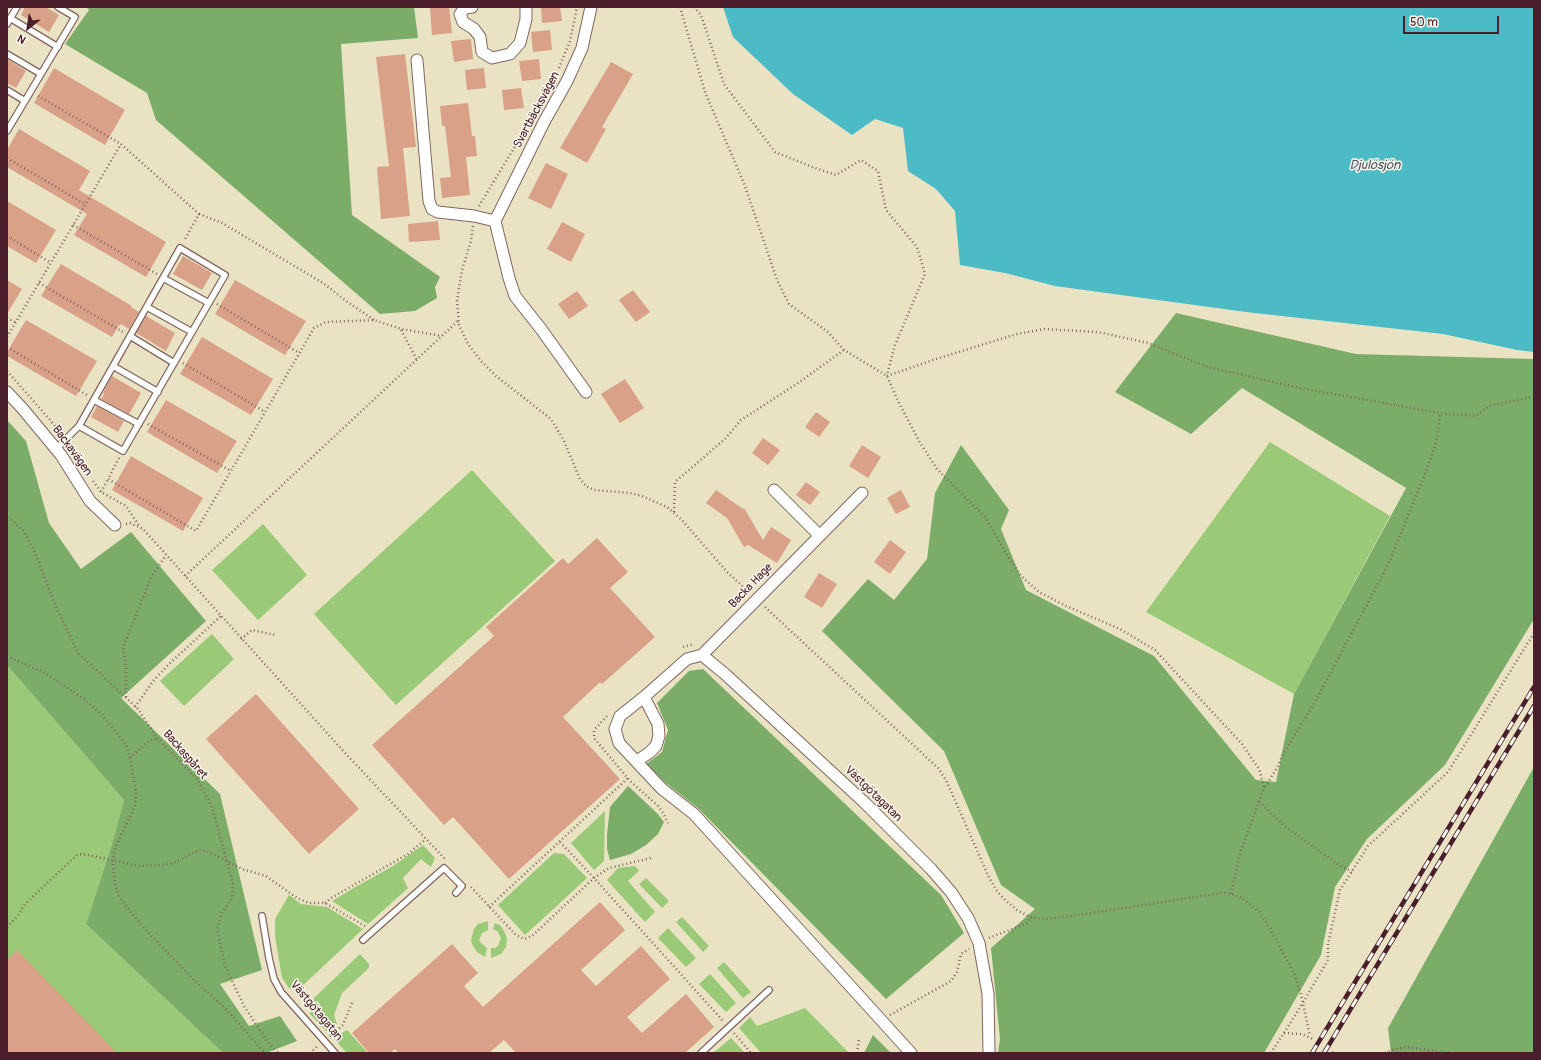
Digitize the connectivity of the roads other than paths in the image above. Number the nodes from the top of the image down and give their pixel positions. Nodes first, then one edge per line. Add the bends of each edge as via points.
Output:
1 (17, 7) edge
2 (58, 7) edge
3 (472, 7) edge
4 (526, 7) edge
5 (592, 7) edge
6 (9, 21) edge
7 (58, 47) junction
8 (7, 54) edge
9 (417, 60) dead end
10 (41, 74) junction
11 (7, 90) edge
12 (25, 101) junction
13 (7, 130) edge
14 (495, 221) junction
15 (163, 278) junction
16 (210, 302) junction
17 (147, 307) junction
18 (192, 332) junction
19 (130, 336) junction
20 (175, 361) junction
21 (113, 366) junction
22 (7, 392) edge
23 (158, 392) junction
24 (586, 392) dead end
25 (94, 400) junction
26 (140, 422) junction
27 (79, 426) junction
28 (56, 449) junction
29 (774, 490) dead end
30 (862, 493) dead end
31 (116, 525) road end
32 (819, 535) junction
33 (702, 655) junction
34 (644, 697) junction
35 (637, 761) junction
36 (456, 893) dead end
37 (262, 916) dead end
38 (363, 940) dead end
39 (769, 990) dead end
40 (335, 1053) edge
41 (701, 1053) edge
42 (911, 1053) edge
43 (989, 1053) edge

1 - 6 lane
2 - 7 lane via 76,17
3 - 4 street via 465,8 460,14 463,22 474,29 480,37 482,52 492,58 510,54 520,42 526,20
5 - 14 street, Svartbäcksvägen via 582,48
6 - 7 lane
7 - 10 lane
8 - 10 lane
9 - 14 street via 429,201 432,209
10 - 12 lane
11 - 12 lane
12 - 13 lane
14 - 24 street via 515,296
15 - 16 lane
15 - 16 lane via 180,248 225,275
15 - 17 lane
16 - 18 lane
17 - 18 lane
17 - 19 lane
18 - 20 lane
19 - 20 lane
19 - 21 lane
20 - 23 lane
21 - 23 lane
21 - 25 lane
22 - 28 street, Backavägen
23 - 26 lane
25 - 26 lane
25 - 27 lane
26 - 27 lane via 123,451
27 - 28 lane
28 - 31 street, Backavägen via 90,501
29 - 32 street
30 - 32 street, Backa Hage
32 - 33 street, Backa Hage
33 - 34 street via 687,659
33 - 43 street, Västgötagatan via 865,803 951,892 968,918 979,944 988,994
34 - 35 street via 658,724 659,736 656,746
34 - 35 street via 620,716 614,729 619,743
35 - 42 street via 662,788 694,814
36 - 38 lane via 462,886 444,868
37 - 40 lane, Västgötagatan via 274,979 281,992
39 - 41 lane

